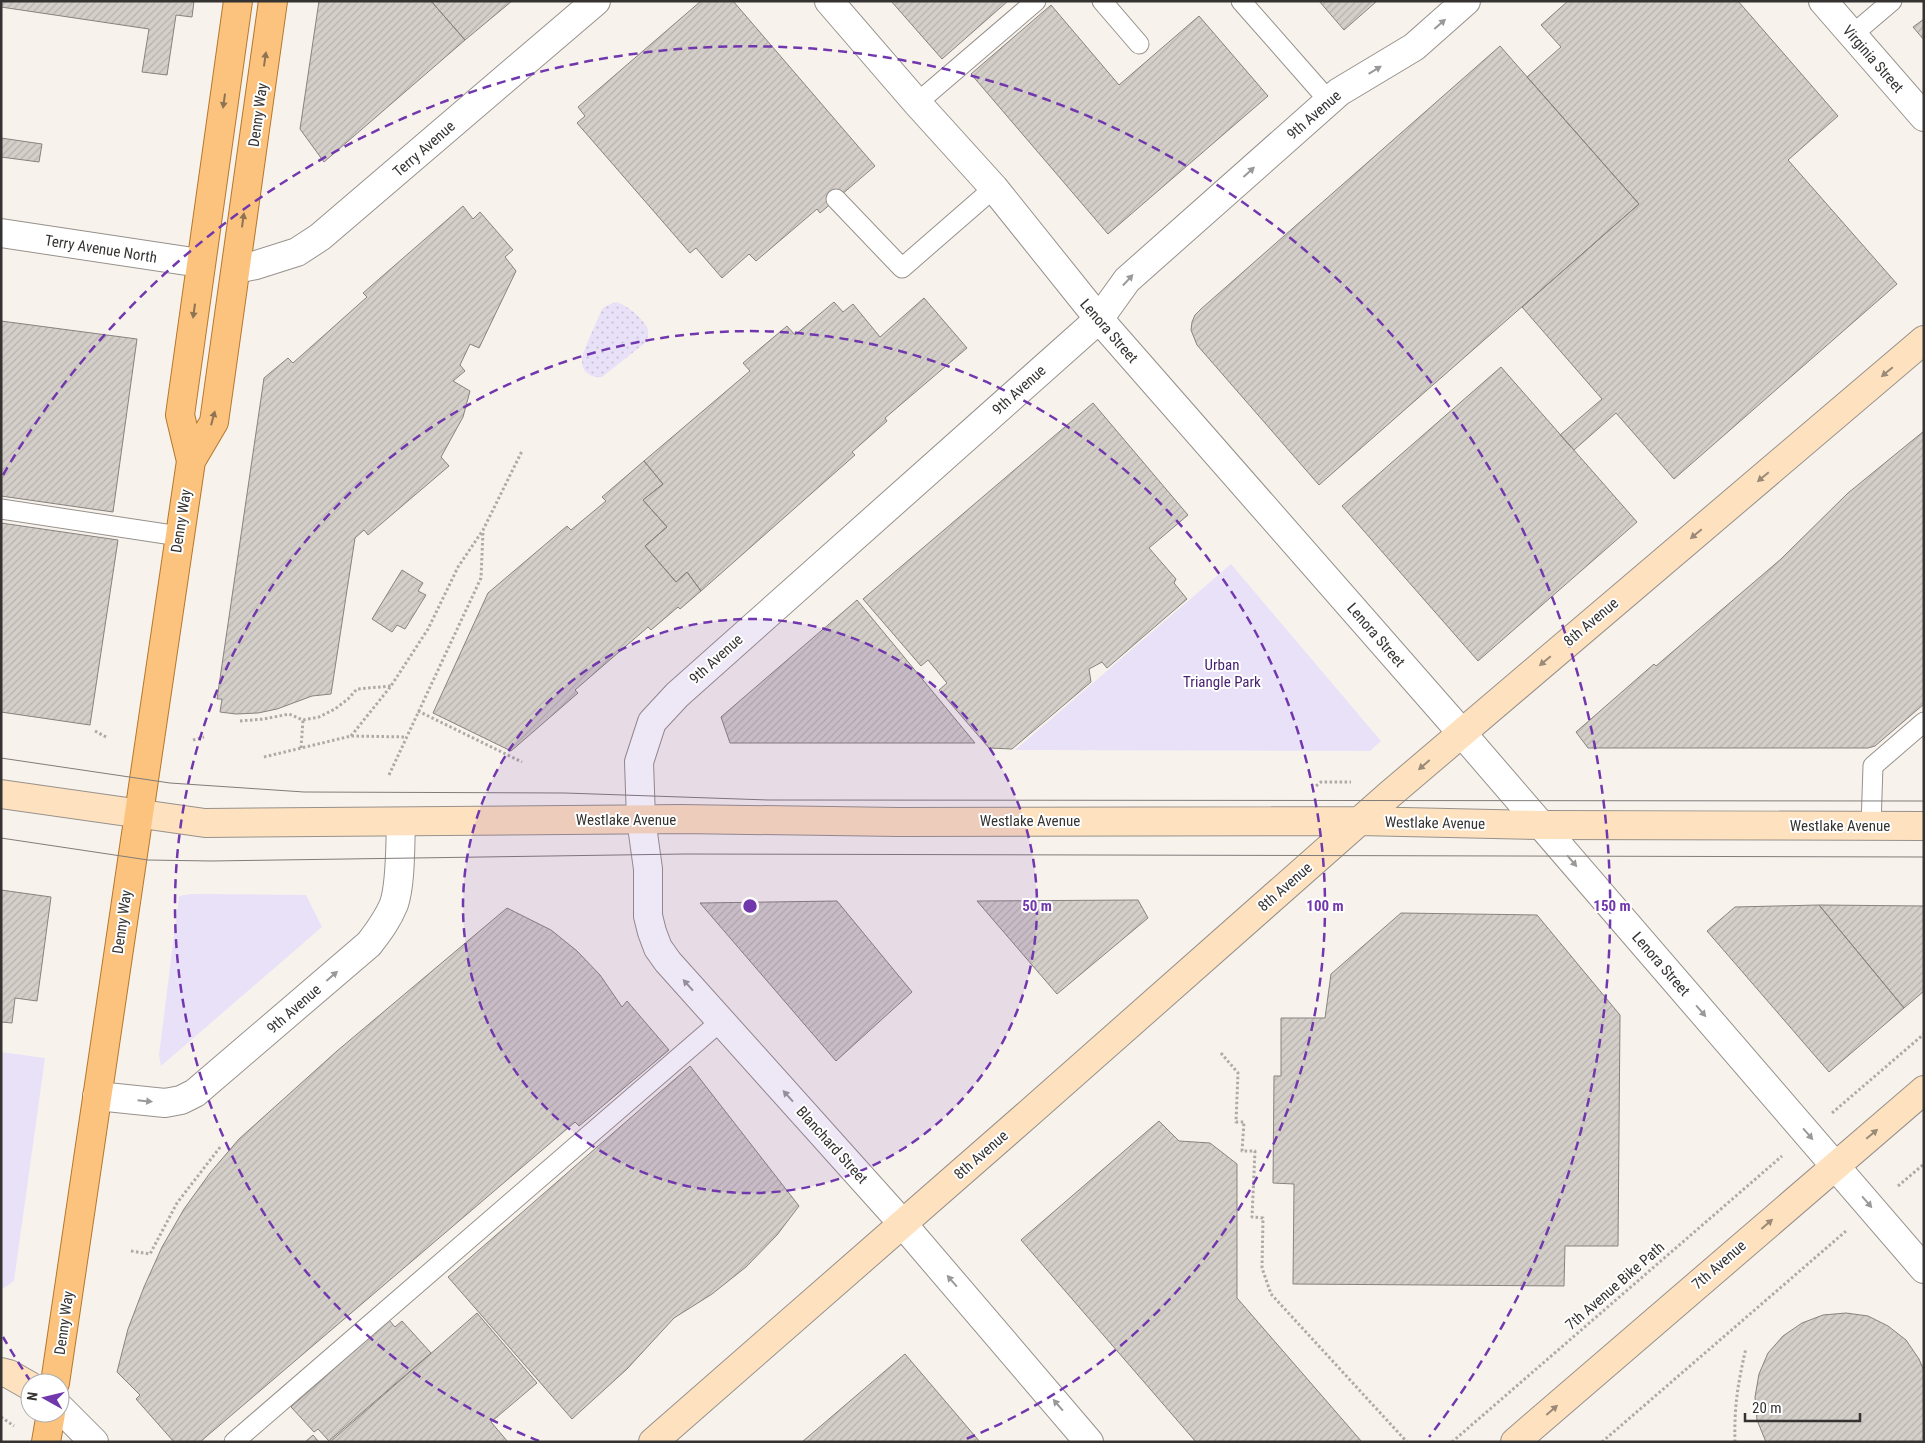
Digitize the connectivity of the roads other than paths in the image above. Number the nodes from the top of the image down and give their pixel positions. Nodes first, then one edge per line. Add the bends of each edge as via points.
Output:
1 (238, 1) edge
2 (273, 1) edge
3 (596, 1) edge
4 (829, 1) edge
5 (1036, 1) edge
6 (1102, 1) edge
7 (1241, 1) edge
8 (1466, 1) edge
9 (1823, 1) edge
10 (1892, 1) edge
11 (1852, 35) junction
12 (1139, 44) dead end
13 (1329, 101) junction
14 (917, 103) junction
15 (1924, 116) edge
16 (994, 188) junction
17 (836, 199) dead end
18 (1, 233) edge
19 (200, 263) junction
20 (236, 269) junction
21 (1099, 319) junction
22 (1924, 340) edge
23 (191, 461) junction
24 (1, 509) edge
25 (179, 536) junction
26 (1924, 722) edge
27 (1461, 733) junction
28 (1, 794) edge
29 (138, 814) junction
30 (641, 820) junction
31 (1359, 821) junction
32 (401, 822) junction
33 (1540, 825) junction
34 (1871, 826) junction
35 (1924, 826) edge
36 (721, 1021) junction
37 (1924, 1090) edge
38 (97, 1096) junction
39 (1835, 1166) junction
40 (902, 1224) junction
41 (1924, 1269) edge
42 (1, 1372) edge
43 (56, 1373) edge
44 (20, 1380) edge
45 (70, 1418) edge
46 (49, 1423) edge
47 (46, 1442) edge
48 (94, 1442) edge
49 (234, 1442) edge
50 (653, 1442) edge
51 (1089, 1442) edge
52 (1516, 1442) edge

1 -> 19 main road, Denny Way
20 -> 2 main road, Denny Way
3 - 20 street, Terry Avenue via 320,237 298,252
4 - 14 street, Lenora Street
5 - 14 lane
6 - 12 lane
7 - 13 lane
13 -> 8 street, 9th Avenue via 1414,47
9 - 11 street, Virginia Street
10 - 11 lane
11 - 15 street, Virginia Street
21 -> 13 street, 9th Avenue via 1127,280
14 - 16 street, Lenora Street
16 - 17 lane via 902,268
16 - 21 street, Lenora Street
18 - 19 street, Terry Avenue North
19 -> 23 main road, Denny Way via 180,415
23 -> 20 main road, Denny Way via 214,422
21 - 27 street, Lenora Street
21 - 30 street, 9th Avenue via 677,695 652,722 639,762
22 -> 27 main road, 8th Avenue
23 - 25 main road, Denny Way
24 - 25 lane
25 - 29 main road, Denny Way
26 - 34 lane via 1873,766
27 -> 31 main road, 8th Avenue
27 - 33 street, Lenora Street
28 - 29 main road, Westlake Avenue
29 - 32 main road, Westlake Avenue via 205,823
29 - 38 main road, Denny Way
30 - 31 main road, Westlake Avenue
30 - 32 main road, Westlake Avenue
36 -> 30 street, Blanchard Street via 658,948 648,916 648,869
31 - 33 main road, Westlake Avenue
31 - 40 main road, 8th Avenue
38 -> 32 street, 9th Avenue via 165,1103 195,1093 369,944 384,924 394,902
33 - 34 main road, Westlake Avenue
33 -> 39 street, Lenora Street
34 - 35 main road, Westlake Avenue
40 -> 36 street, Blanchard Street
36 - 49 lane
39 -> 37 main road, 7th Avenue
38 - 43 main road, Denny Way
39 -> 41 street, Lenora Street
52 -> 39 main road, 7th Avenue
40 - 50 main road, 8th Avenue
51 -> 40 street, Blanchard Street
42 - 44 main road
45 - 48 street
46 - 47 main road

